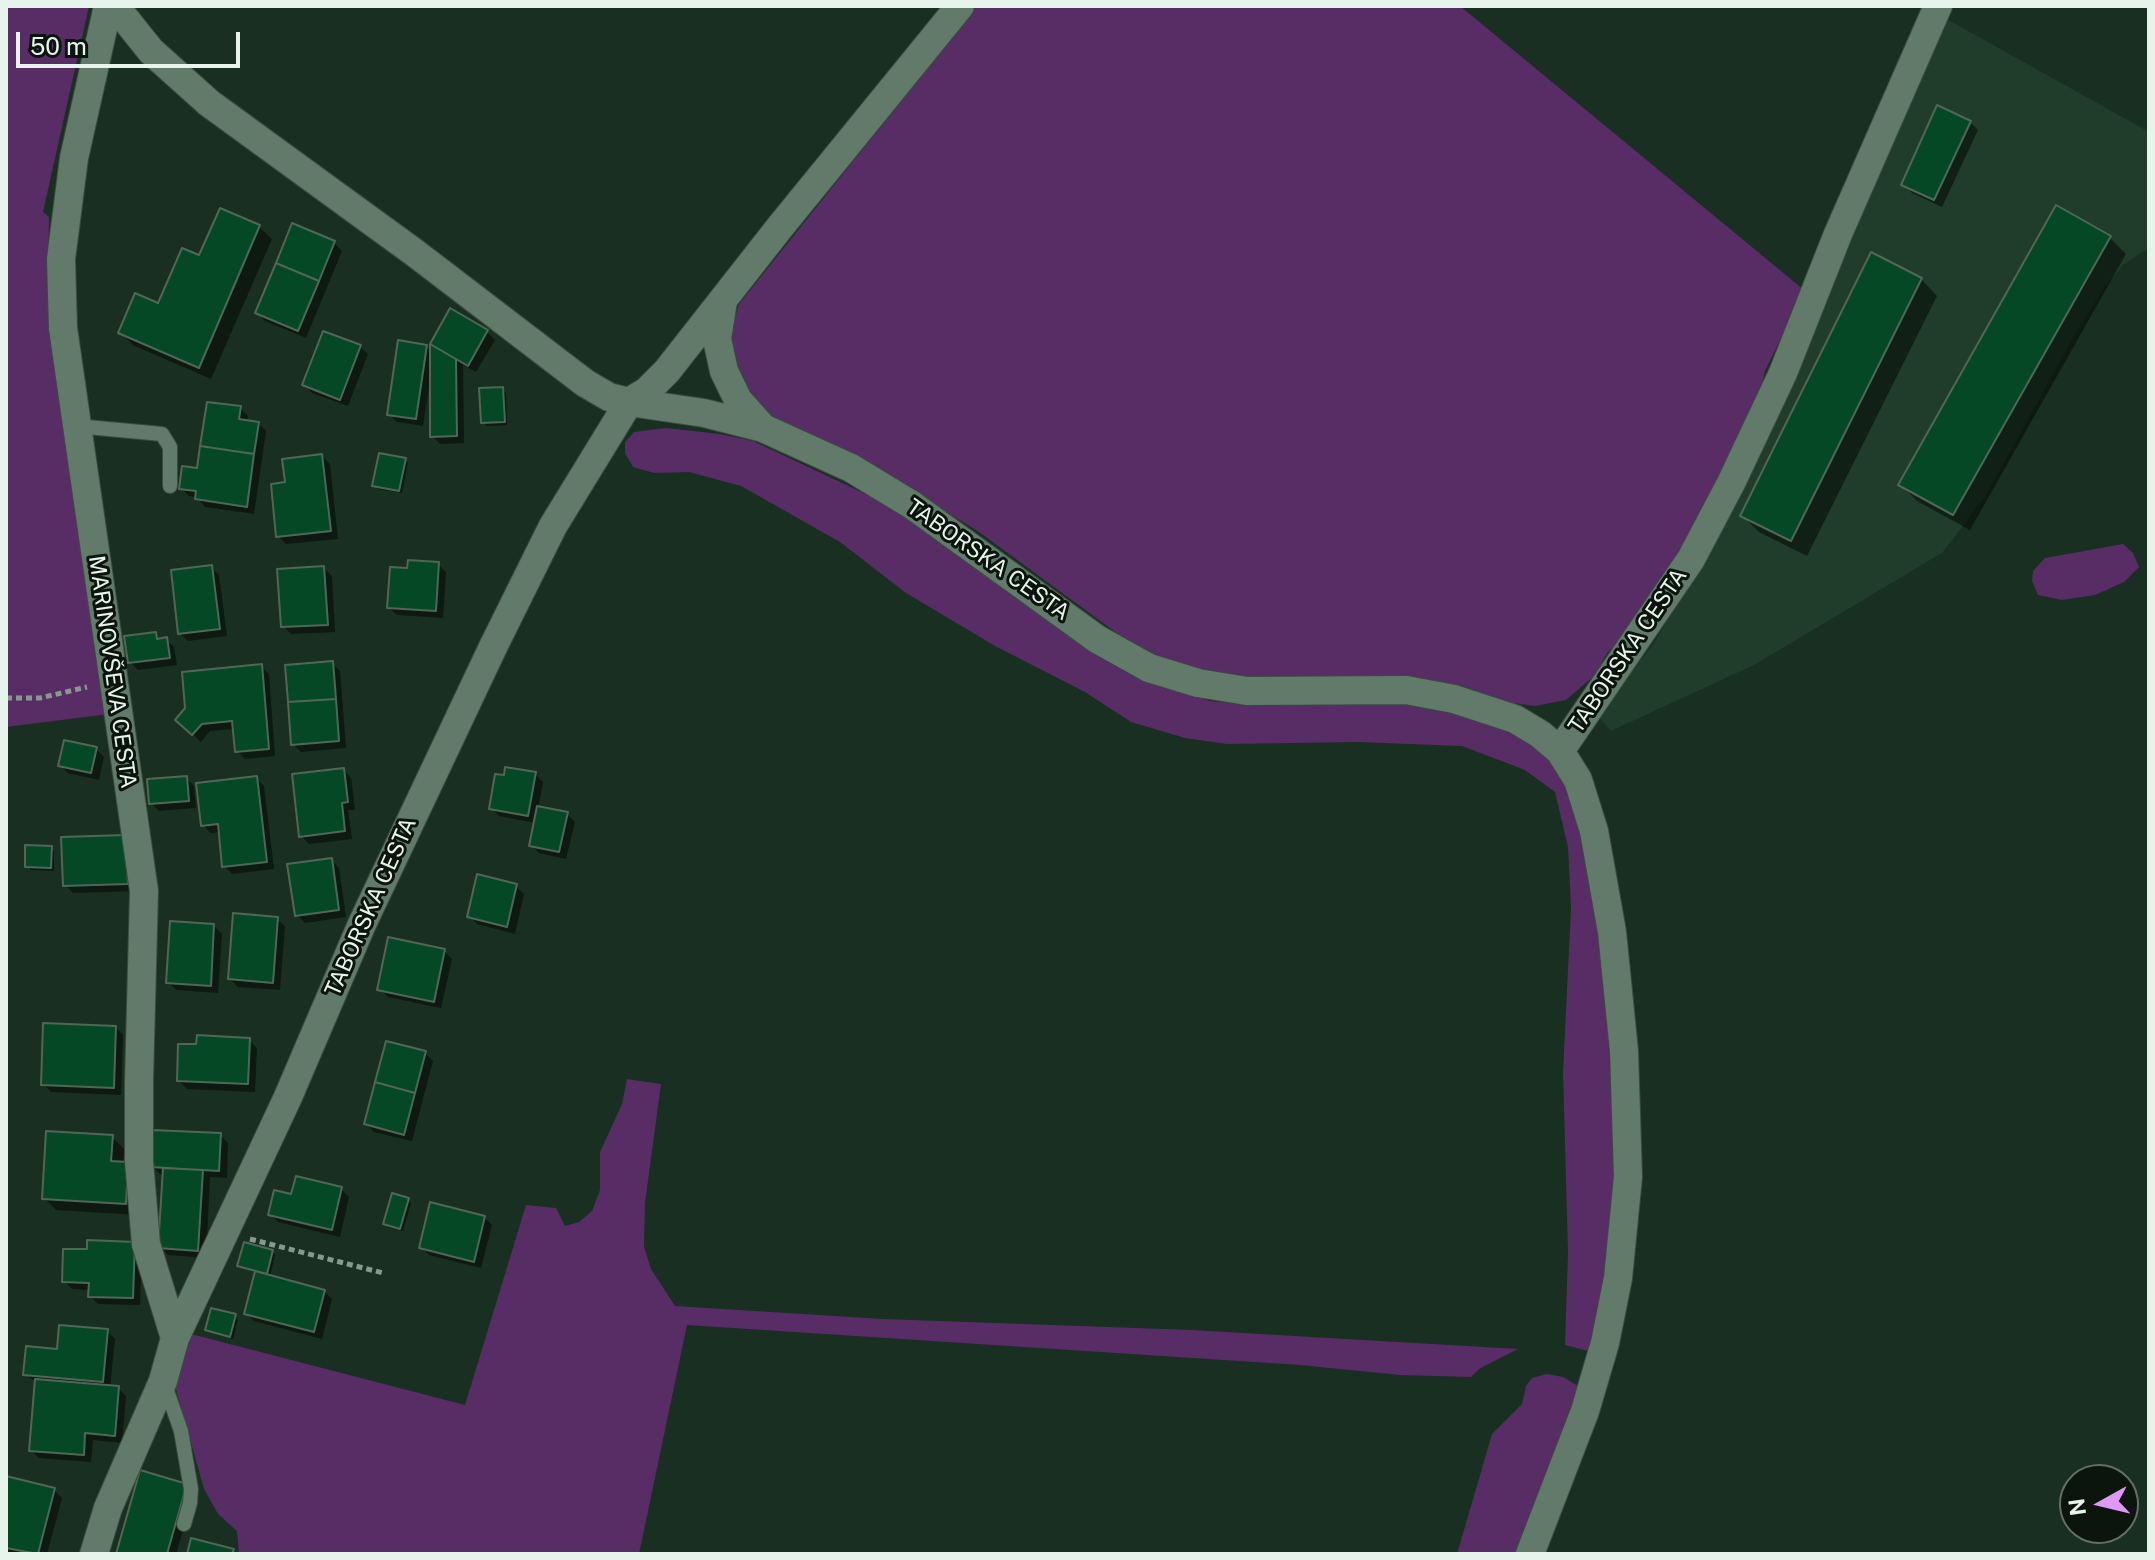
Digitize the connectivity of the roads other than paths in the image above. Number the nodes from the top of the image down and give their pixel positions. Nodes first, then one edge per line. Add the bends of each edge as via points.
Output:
1 (108, 6) edge
2 (115, 6) edge
3 (960, 6) edge
4 (1938, 6) edge
5 (724, 301) junction
6 (629, 402) junction
7 (76, 426) junction
8 (763, 428) junction
9 (170, 486) dead end
10 (1560, 751) junction
11 (175, 1338) junction
12 (163, 1381) junction
13 (184, 1524) dead end
14 (94, 1554) edge
15 (1530, 1554) edge

1 - 7 street, MARINOVŠEVA CESTA via 74,158 61,259 63,328
2 - 6 street via 151,51 209,103 585,383
3 - 5 street, TABORSKA CESTA
4 - 10 street, TABORSKA CESTA via 1731,483 1691,559
5 - 6 street via 667,371
5 - 8 street, TABORSKA CESTA via 717,339 724,371 738,400
6 - 8 street, TABORSKA CESTA
6 - 11 street, TABORSKA CESTA via 553,526 499,633
7 - 9 lane via 162,434 170,447
7 - 11 street, MARINOVŠEVA CESTA via 144,891 139,1161 146,1244
8 - 10 street, TABORSKA CESTA via 851,468 912,505 1097,639 1149,668 1247,691 1406,690 1454,699 1515,719
10 - 15 street via 1578,780 1594,831 1612,932 1624,1051 1628,1177 1620,1265 1605,1343
11 - 12 street, TABORSKA CESTA
12 - 13 lane via 181,1431 191,1489
12 - 14 street, TABORSKA CESTA via 108,1508

